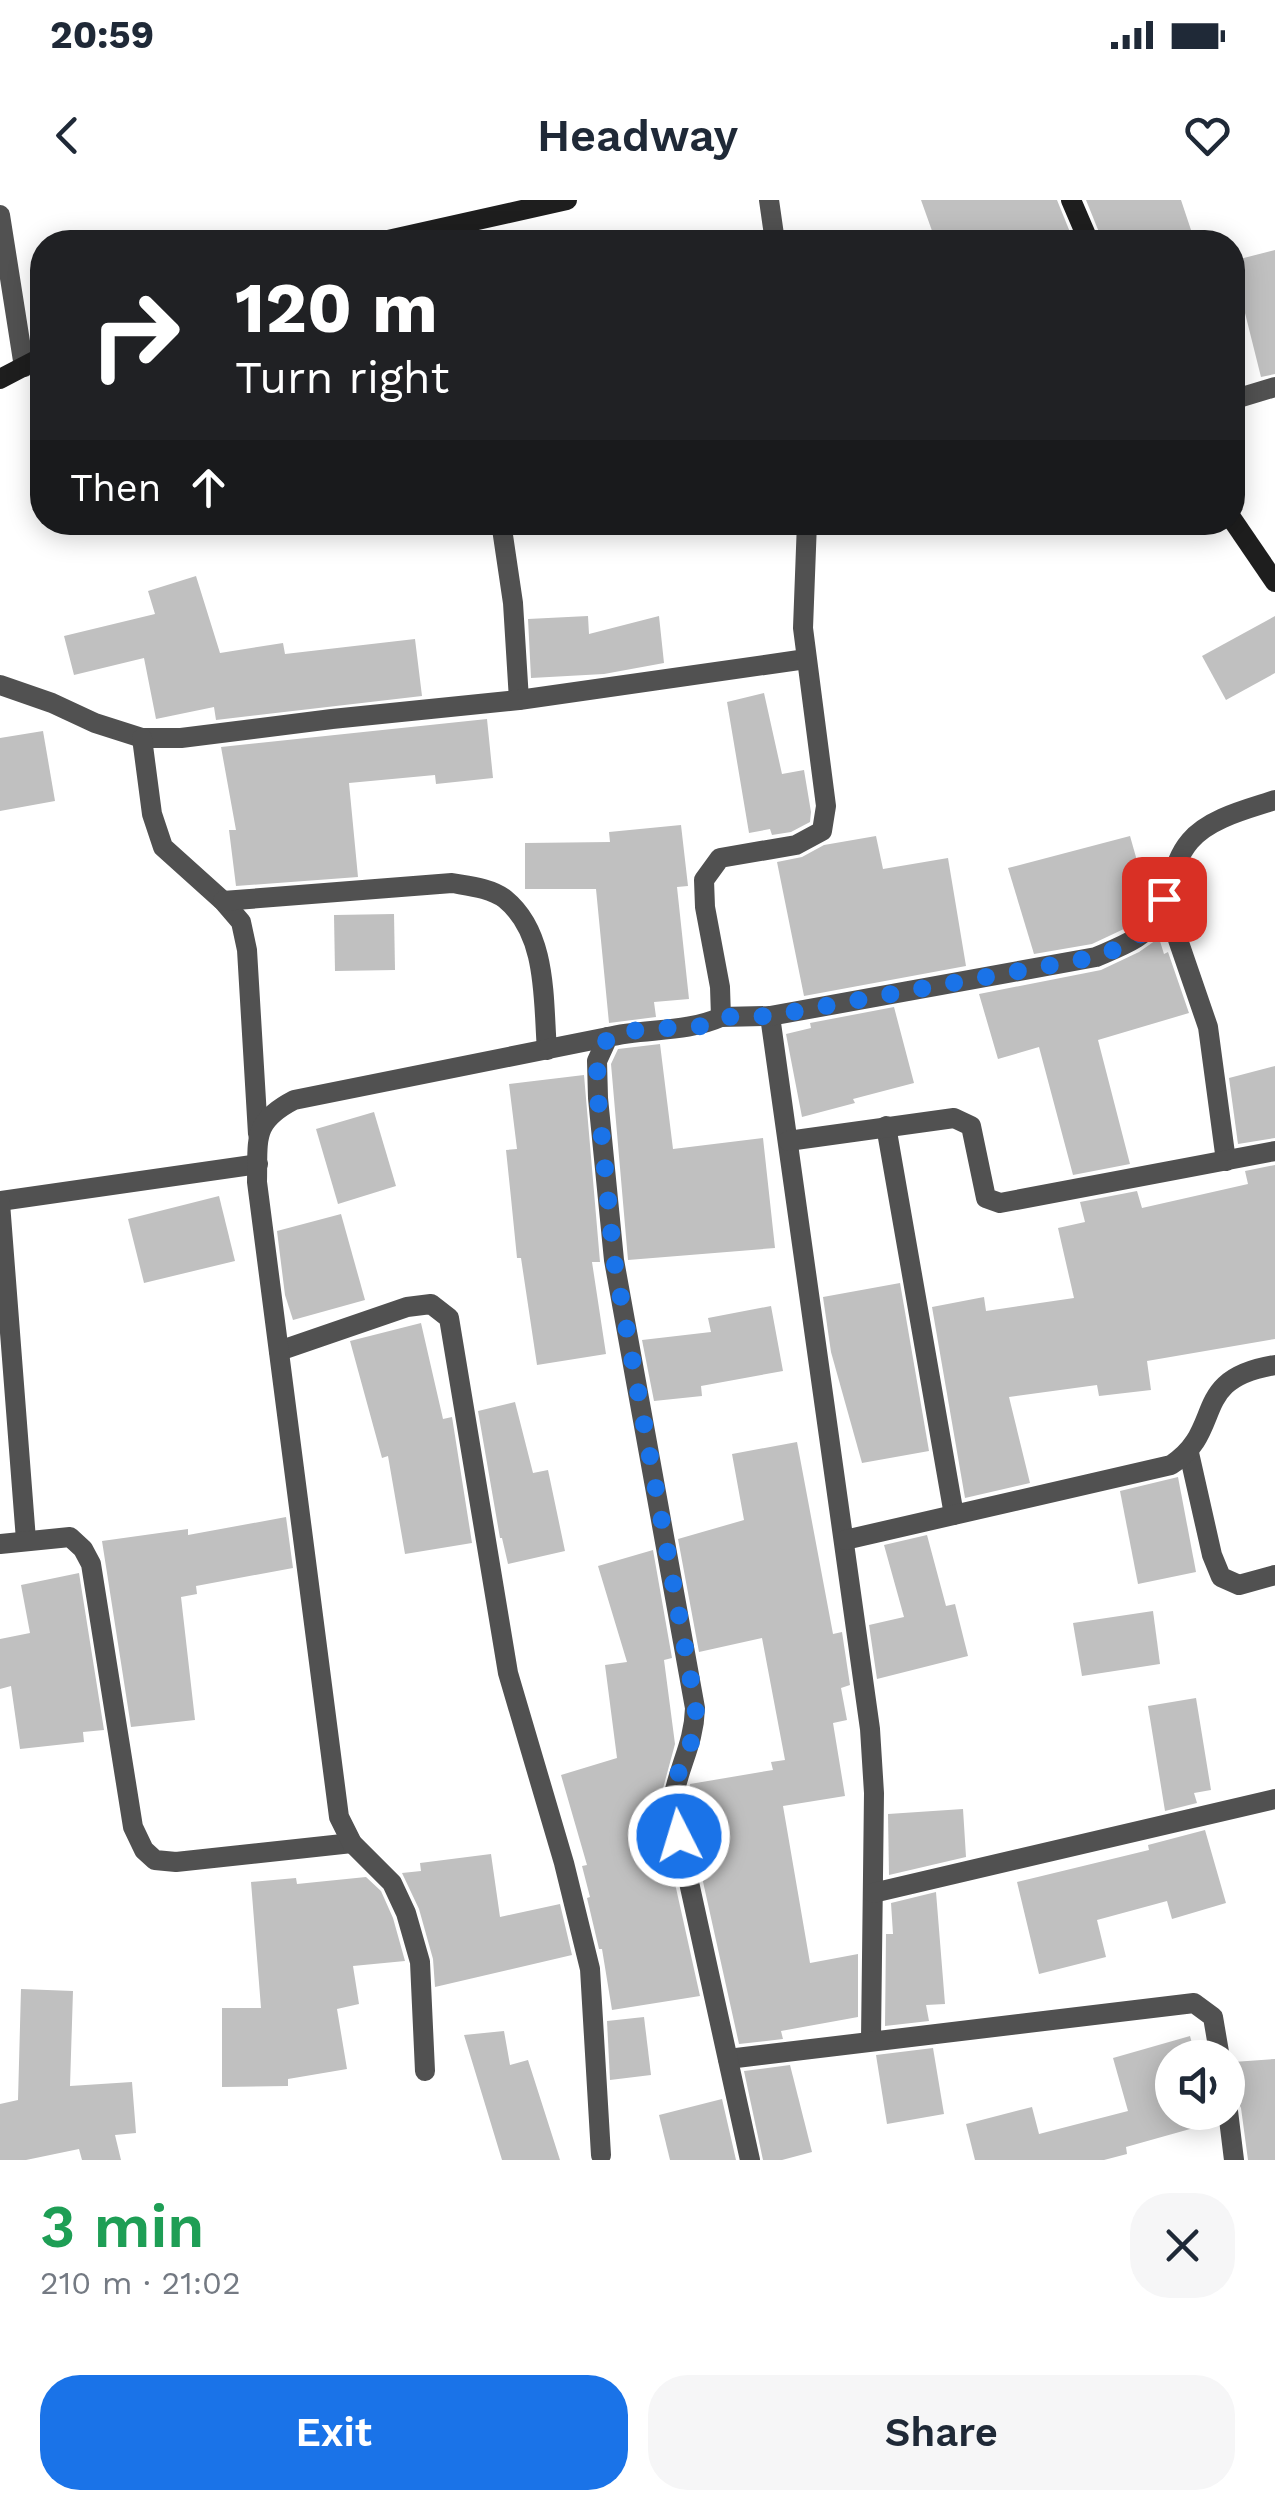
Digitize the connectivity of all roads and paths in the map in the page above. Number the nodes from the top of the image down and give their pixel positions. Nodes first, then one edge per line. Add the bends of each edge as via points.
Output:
1 (568, 200) edge
2 (770, 200) edge
3 (1071, 200) edge
4 (0, 215) edge
5 (455, 230) edge
6 (774, 230) edge
7 (1083, 230) edge
8 (30, 349) edge
9 (30, 364) edge
10 (0, 380) edge
11 (1275, 387) edge
12 (1245, 396) edge
13 (504, 535) edge
14 (807, 535) edge
15 (1243, 535) edge
16 (1275, 582) edge
17 (806, 659) junction
18 (0, 685) edge
19 (518, 700) junction
20 (142, 738) junction
21 (1275, 800) edge
22 (1164, 899) junction
23 (223, 901) junction
24 (770, 1016) junction
25 (721, 1017) junction
26 (608, 1037) junction
27 (547, 1050) junction
28 (886, 1126) junction
29 (258, 1136) junction
30 (788, 1141) junction
31 (1275, 1151) edge
32 (1226, 1161) junction
33 (258, 1164) junction
34 (0, 1202) edge
35 (279, 1351) junction
36 (1275, 1365) edge
37 (1189, 1453) junction
38 (954, 1515) junction
39 (26, 1540) junction
40 (845, 1540) junction
41 (0, 1544) edge
42 (1275, 1576) edge
43 (1275, 1798) edge
44 (352, 1842) junction
45 (873, 1894) junction
46 (871, 2040) junction
47 (1217, 2040) edge
48 (728, 2059) junction
49 (424, 2071) dead end
50 (1230, 2130) edge
51 (601, 2154) dead end
52 (750, 2160) edge
53 (1234, 2160) edge

1 - 5 street
2 - 6 street
3 - 7 street
4 - 8 street
9 - 10 street
11 - 12 street
13 - 19 street
14 - 17 street
15 - 16 street
17 - 19 street
17 - 25 street via 826,806 822,831 796,845 720,858 704,880
18 - 20 street
19 - 20 street
20 - 23 street via 163,847
21 - 22 street via 1221,819 1192,838
22 - 24 street via 1160,916 1132,942 1096,957
22 - 32 street via 1208,1026
23 - 27 street via 452,883 504,898 539,961
23 - 29 street via 241,922 247,950
24 - 25 street
24 - 30 street
25 - 26 street via 702,1026
26 - 27 street
26 - 48 street via 597,1061 614,1260 696,1708 672,1805
27 - 29 street via 294,1100 270,1113
28 - 30 street
28 - 32 street via 954,1118 970,1126 986,1198 1000,1203
28 - 38 street
29 - 33 street
30 - 40 street
31 - 32 street
33 - 34 street
33 - 35 street
34 - 39 street
35 - 44 street via 335,1791
35 - 51 street via 408,1307 432,1304 449,1318 508,1673 590,1968
36 - 37 street via 1231,1378 1212,1399
37 - 38 street via 1170,1464
37 - 42 street via 1221,1577 1239,1585
38 - 40 street
39 - 41 street
39 - 44 street via 70,1537 91,1564 124,1788 144,1850 156,1860 176,1862
40 - 45 street via 870,1729
43 - 45 street
44 - 49 street via 392,1883 406,1914 420,1962
45 - 46 street
46 - 47 street via 1194,2004 1213,2017
46 - 48 street
48 - 52 street
50 - 53 street

